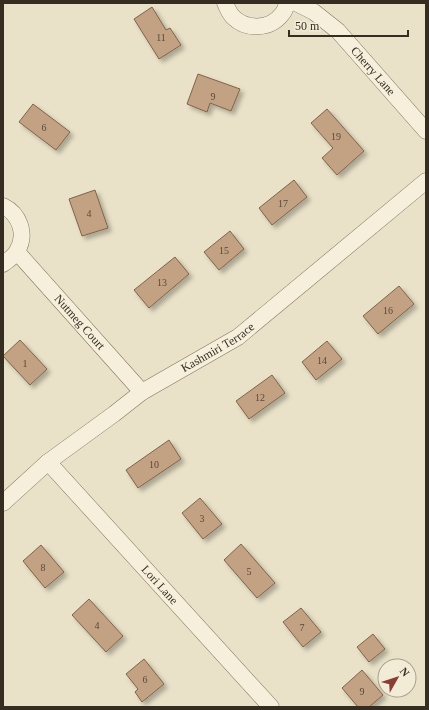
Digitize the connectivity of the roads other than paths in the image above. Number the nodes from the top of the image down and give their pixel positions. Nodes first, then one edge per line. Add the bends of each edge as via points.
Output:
1 (225, 3) edge
2 (287, 3) edge
3 (296, 3) edge
4 (426, 131) edge
5 (426, 181) edge
6 (3, 206) edge
7 (17, 252) junction
8 (3, 264) edge
9 (142, 392) junction
10 (48, 462) junction
11 (3, 503) edge
12 (271, 707) edge

1 - 2 street via 231,16 242,24 255,27 272,23 283,14
3 - 4 street, Cherry Lane via 314,12 338,31
5 - 9 street, Kashmiri Terrace via 238,337
6 - 7 street via 15,215 20,223 22,238
7 - 8 street
7 - 9 street, Nutmeg Court
9 - 10 street, Kashmiri Terrace
10 - 11 street, Kashmiri Terrace
10 - 12 street, Lori Lane

